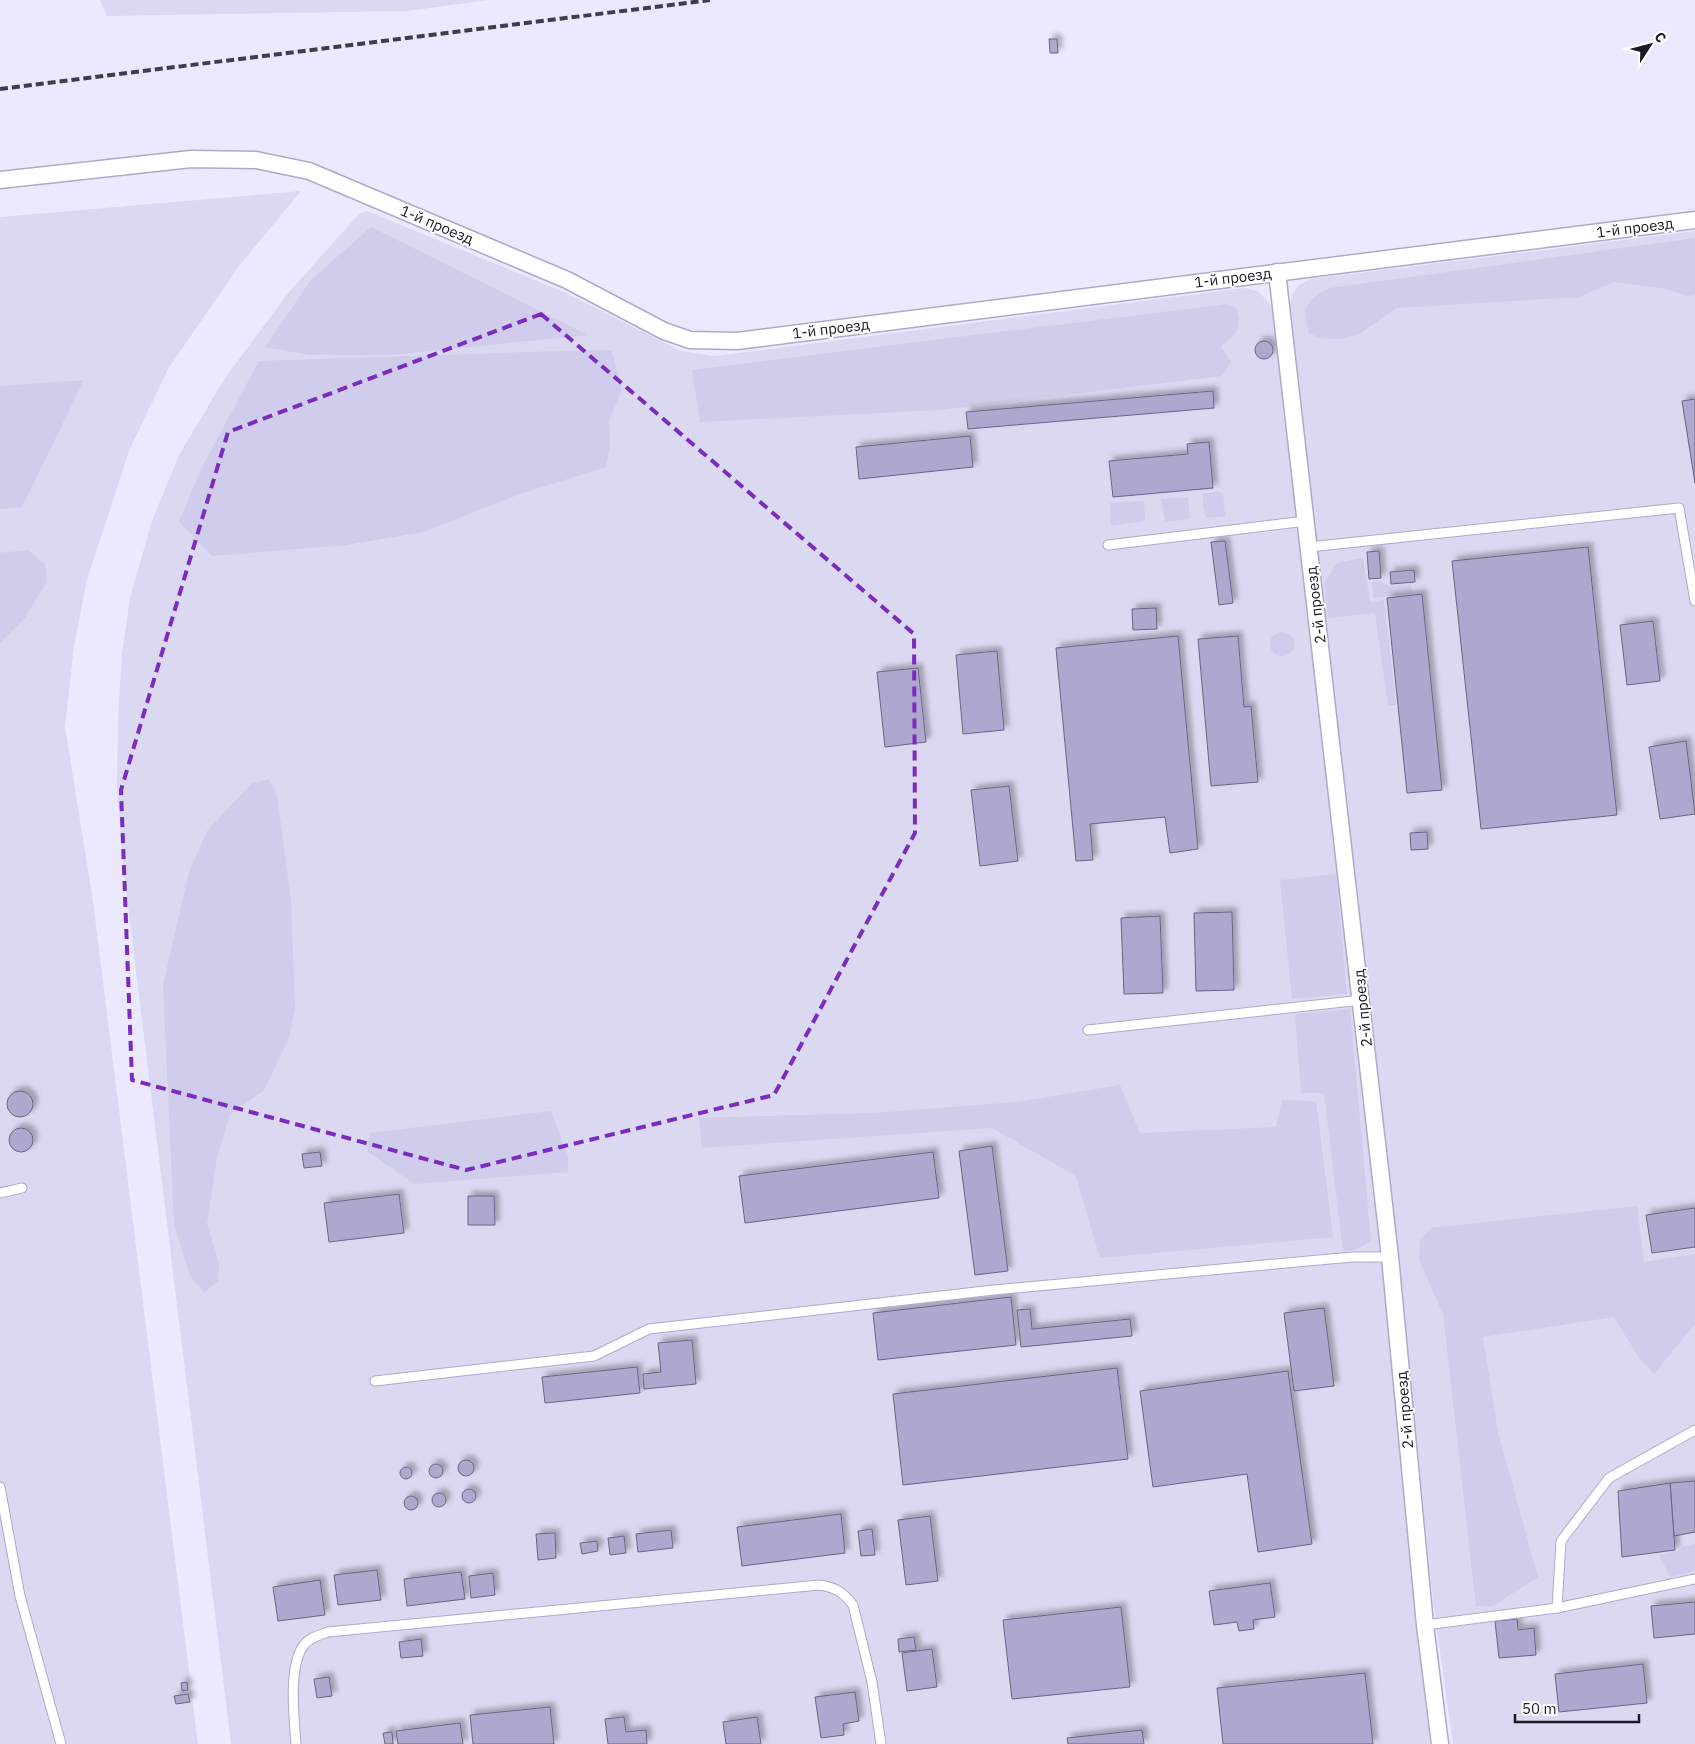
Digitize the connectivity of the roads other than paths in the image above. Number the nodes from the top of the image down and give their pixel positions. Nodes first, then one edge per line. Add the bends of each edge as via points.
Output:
1 (0, 180) edge
2 (1695, 220) edge
3 (1278, 272) junction
4 (1306, 521) junction
5 (1108, 544) dead end
6 (1309, 547) junction
7 (1695, 601) edge
8 (1362, 1000) junction
9 (1088, 1030) dead end
10 (22, 1188) dead end
11 (0, 1193) edge
12 (1390, 1258) junction
13 (375, 1381) dead end
14 (1695, 1430) edge
15 (0, 1487) edge
16 (1695, 1579) edge
17 (1556, 1608) junction
18 (1425, 1625) junction
19 (61, 1744) edge
20 (296, 1744) edge
21 (881, 1744) edge
22 (1440, 1744) edge

1 - 3 street, 1-й проезд via 191,159 223,158 281,164 327,177 567,280 664,331 690,340 736,341
2 - 3 street, 1-й проезд
3 - 4 street, 2-й проезд
4 - 5 lane
4 - 6 street, 2-й проезд
6 - 7 lane via 1680,508
6 - 8 street, 2-й проезд
8 - 9 lane
8 - 12 street, 2-й проезд
10 - 11 lane
12 - 13 lane via 1352,1257 994,1290 649,1329 594,1356
12 - 18 street, 2-й проезд
14 - 17 lane via 1609,1478 1561,1541
15 - 19 lane via 20,1596
16 - 17 lane
17 - 18 lane
18 - 22 street, 2-й проезд
20 - 21 lane via 294,1666 305,1644 328,1632 819,1585 832,1586 846,1595 853,1606 872,1682

